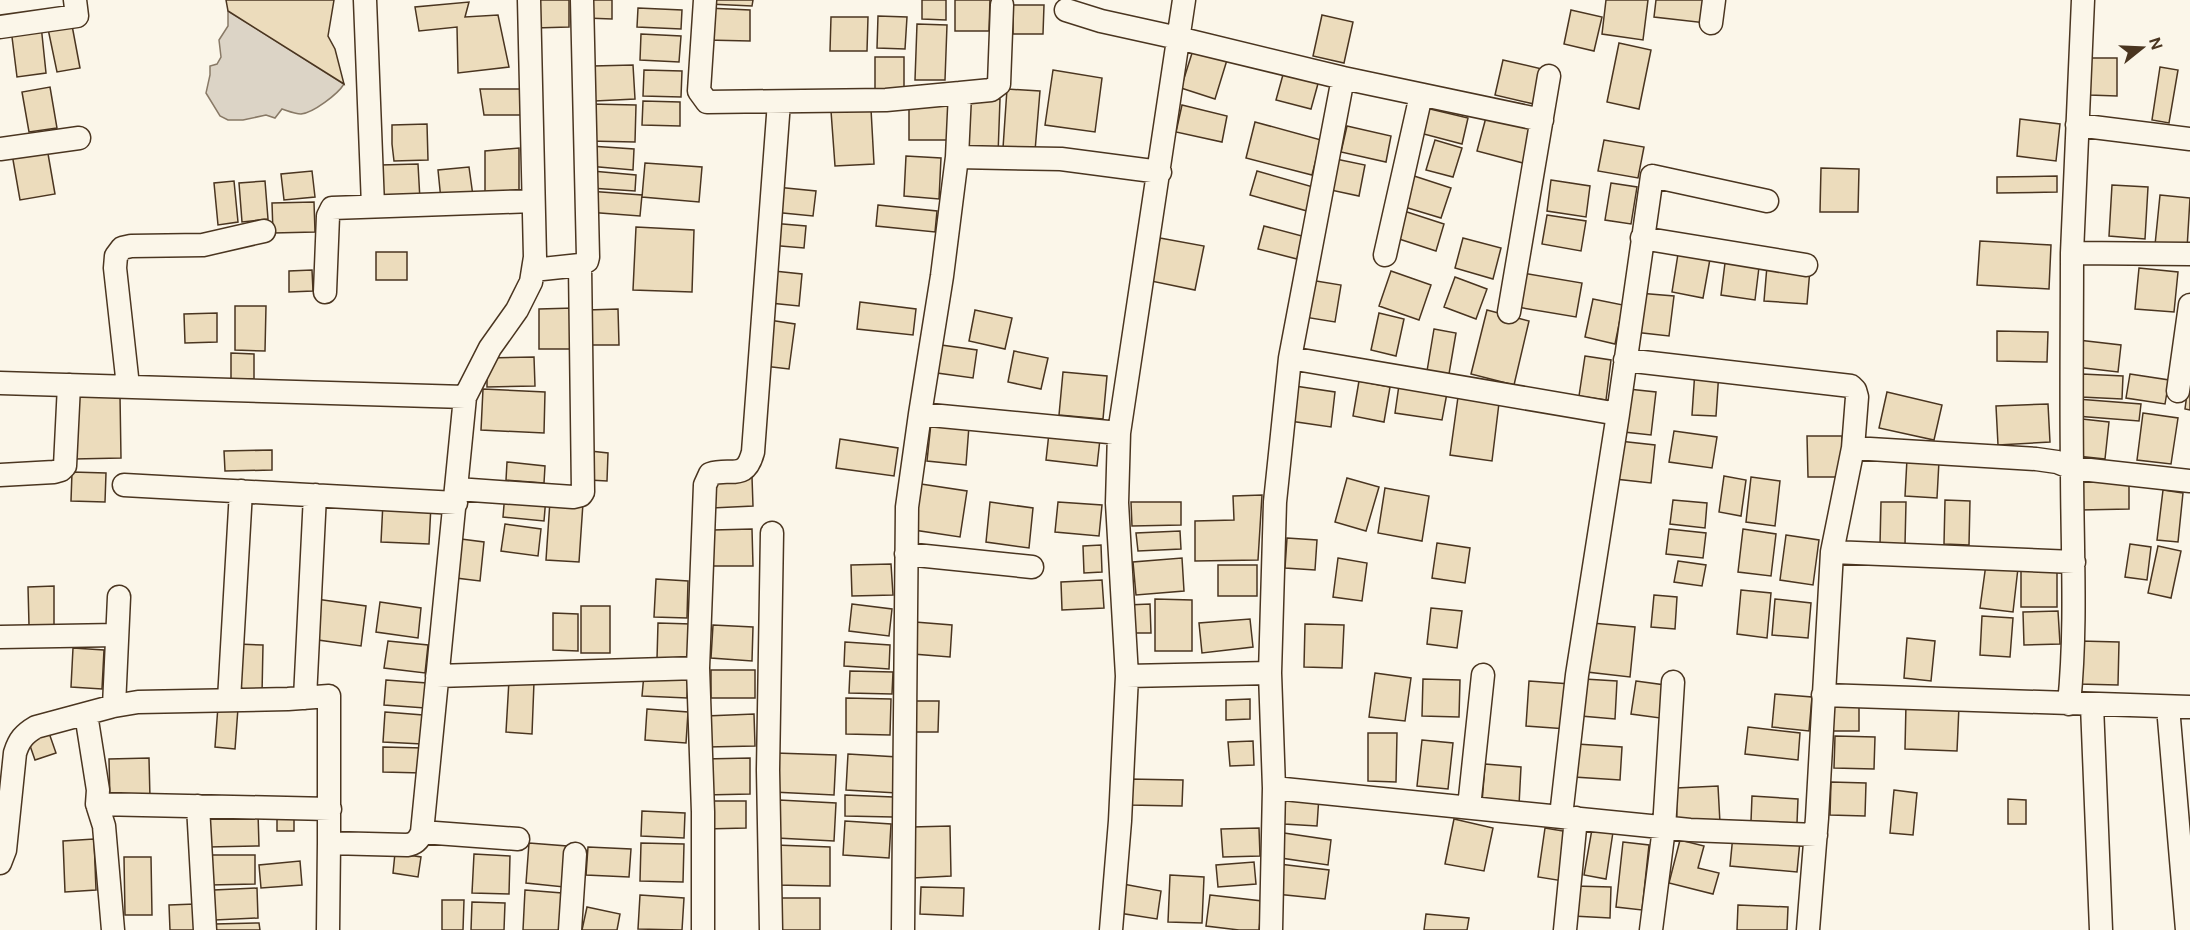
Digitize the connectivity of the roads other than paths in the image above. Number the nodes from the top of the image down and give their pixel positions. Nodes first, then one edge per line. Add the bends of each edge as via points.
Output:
1 (75, 0) edge
2 (365, 0) edge
3 (529, 0) edge
4 (582, 0) edge
5 (705, 0) edge
6 (1184, 0) edge
7 (1714, 0) edge
8 (2083, 0) edge
9 (1002, 5) dead end
10 (1066, 10) dead end
11 (1711, 23) dead end
12 (0, 27) edge
13 (1178, 38) junction
14 (1549, 76) dead end
15 (1343, 78) junction
16 (960, 93) junction
17 (1421, 95) junction
18 (779, 102) junction
19 (1542, 120) junction
20 (2077, 125) junction
21 (79, 138) dead end
22 (2190, 138) edge
23 (0, 149) edge
24 (957, 157) junction
25 (1160, 172) junction
26 (533, 201) junction
27 (1767, 201) dead end
28 (373, 206) junction
29 (264, 231) dead end
30 (1642, 238) junction
31 (2072, 253) junction
32 (2190, 254) edge
33 (1385, 255) dead end
34 (1806, 265) dead end
35 (580, 266) junction
36 (533, 270) junction
37 (325, 292) dead end
38 (2190, 305) edge
39 (1509, 312) dead end
40 (1290, 358) junction
41 (1625, 360) junction
42 (0, 383) edge
43 (69, 385) junction
44 (128, 386) junction
45 (2178, 391) dead end
46 (465, 397) junction
47 (920, 414) junction
48 (1618, 414) junction
49 (1119, 433) junction
50 (1853, 448) junction
51 (2072, 468) junction
52 (0, 475) edge
53 (2190, 481) edge
54 (124, 485) dead end
55 (241, 491) junction
56 (315, 495) junction
57 (456, 496) junction
58 (772, 532) dead end
59 (1832, 552) junction
60 (906, 554) junction
61 (2074, 562) junction
62 (1032, 567) dead end
63 (119, 597) dead end
64 (117, 635) junction
65 (0, 637) edge
66 (698, 668) junction
67 (1270, 673) junction
68 (1484, 675) dead end
69 (436, 676) junction
70 (1127, 676) junction
71 (1673, 682) dead end
72 (1823, 695) junction
73 (305, 698) junction
74 (229, 700) junction
75 (2069, 704) junction
76 (114, 705) junction
77 (2092, 705) junction
78 (2179, 707) edge
79 (86, 714) junction
80 (1274, 788) junction
81 (98, 804) junction
82 (198, 806) junction
83 (1469, 807) junction
84 (330, 809) junction
85 (1568, 817) junction
86 (1665, 828) junction
87 (422, 832) junction
88 (1816, 835) junction
89 (518, 839) dead end
90 (330, 843) junction
91 (575, 854) dead end
92 (0, 863) edge
93 (113, 930) edge
94 (205, 930) edge
95 (328, 930) edge
96 (570, 930) edge
97 (703, 930) edge
98 (771, 930) edge
99 (903, 930) edge
100 (1111, 930) edge
101 (1271, 930) edge
102 (1565, 930) edge
103 (1652, 930) edge
104 (1808, 930) edge
105 (2101, 930) edge
106 (2187, 930) edge

1 - 12 street via 77,16
2 - 28 street
3 - 26 street
4 - 35 street via 588,257
5 - 18 street via 699,91 702,98 713,103
6 - 13 street
7 - 11 street
8 - 20 street
9 - 16 street via 999,84 991,90
10 - 13 street
13 - 15 street
13 - 25 street
14 - 19 street
15 - 17 street
15 - 40 street
16 - 18 street via 886,100
16 - 24 street
17 - 19 street
17 - 33 street
18 - 66 street via 753,452 745,470 714,473 706,478
19 - 39 street
20 - 22 street
20 - 31 street
21 - 23 street
24 - 25 street via 1061,159
24 - 47 street
25 - 49 street
26 - 28 street
26 - 36 street
27 - 30 street via 1652,176
28 - 37 street via 335,207 330,212
29 - 44 street via 203,245 122,248 116,256 115,268
30 - 34 street
30 - 41 street
31 - 32 street
31 - 51 street
35 - 36 street
35 - 57 street via 583,492 573,497
36 - 46 street via 517,310 490,348
38 - 45 street
40 - 48 street
40 - 67 street via 1275,502
41 - 48 street
41 - 50 street via 1851,386 1857,396
42 - 43 street
43 - 44 street
43 - 52 street via 65,466 54,472
44 - 46 street
46 - 57 street
47 - 49 street
47 - 60 street via 907,507
48 - 85 street via 1577,675
49 - 70 street via 1117,503
50 - 51 street via 2036,459
50 - 59 street
51 - 53 street
51 - 61 street
54 - 55 street
55 - 56 street
55 - 74 street
56 - 57 street
56 - 73 street
57 - 69 street
58 - 98 street via 768,770
59 - 61 street
59 - 72 street
60 - 62 street
60 - 99 street
61 - 75 street
63 - 64 street
64 - 65 street
64 - 76 street
66 - 69 street
66 - 97 street
67 - 70 street
67 - 80 street
68 - 83 street
69 - 87 street
70 - 100 street
71 - 86 street
72 - 75 street
72 - 88 street
73 - 74 street
73 - 84 street via 329,696
74 - 76 street
75 - 77 street
76 - 79 street
77 - 78 street
77 - 105 street
78 - 106 street
79 - 81 street
79 - 92 street via 36,727 18,742
80 - 83 street
80 - 101 street
81 - 82 street
81 - 93 street via 104,826
82 - 84 street
82 - 94 street
83 - 85 street
84 - 90 street
85 - 86 street
85 - 102 street
86 - 88 street
86 - 103 street
87 - 89 street
87 - 90 street via 419,839 406,845
88 - 104 street
90 - 95 street
91 - 96 street

